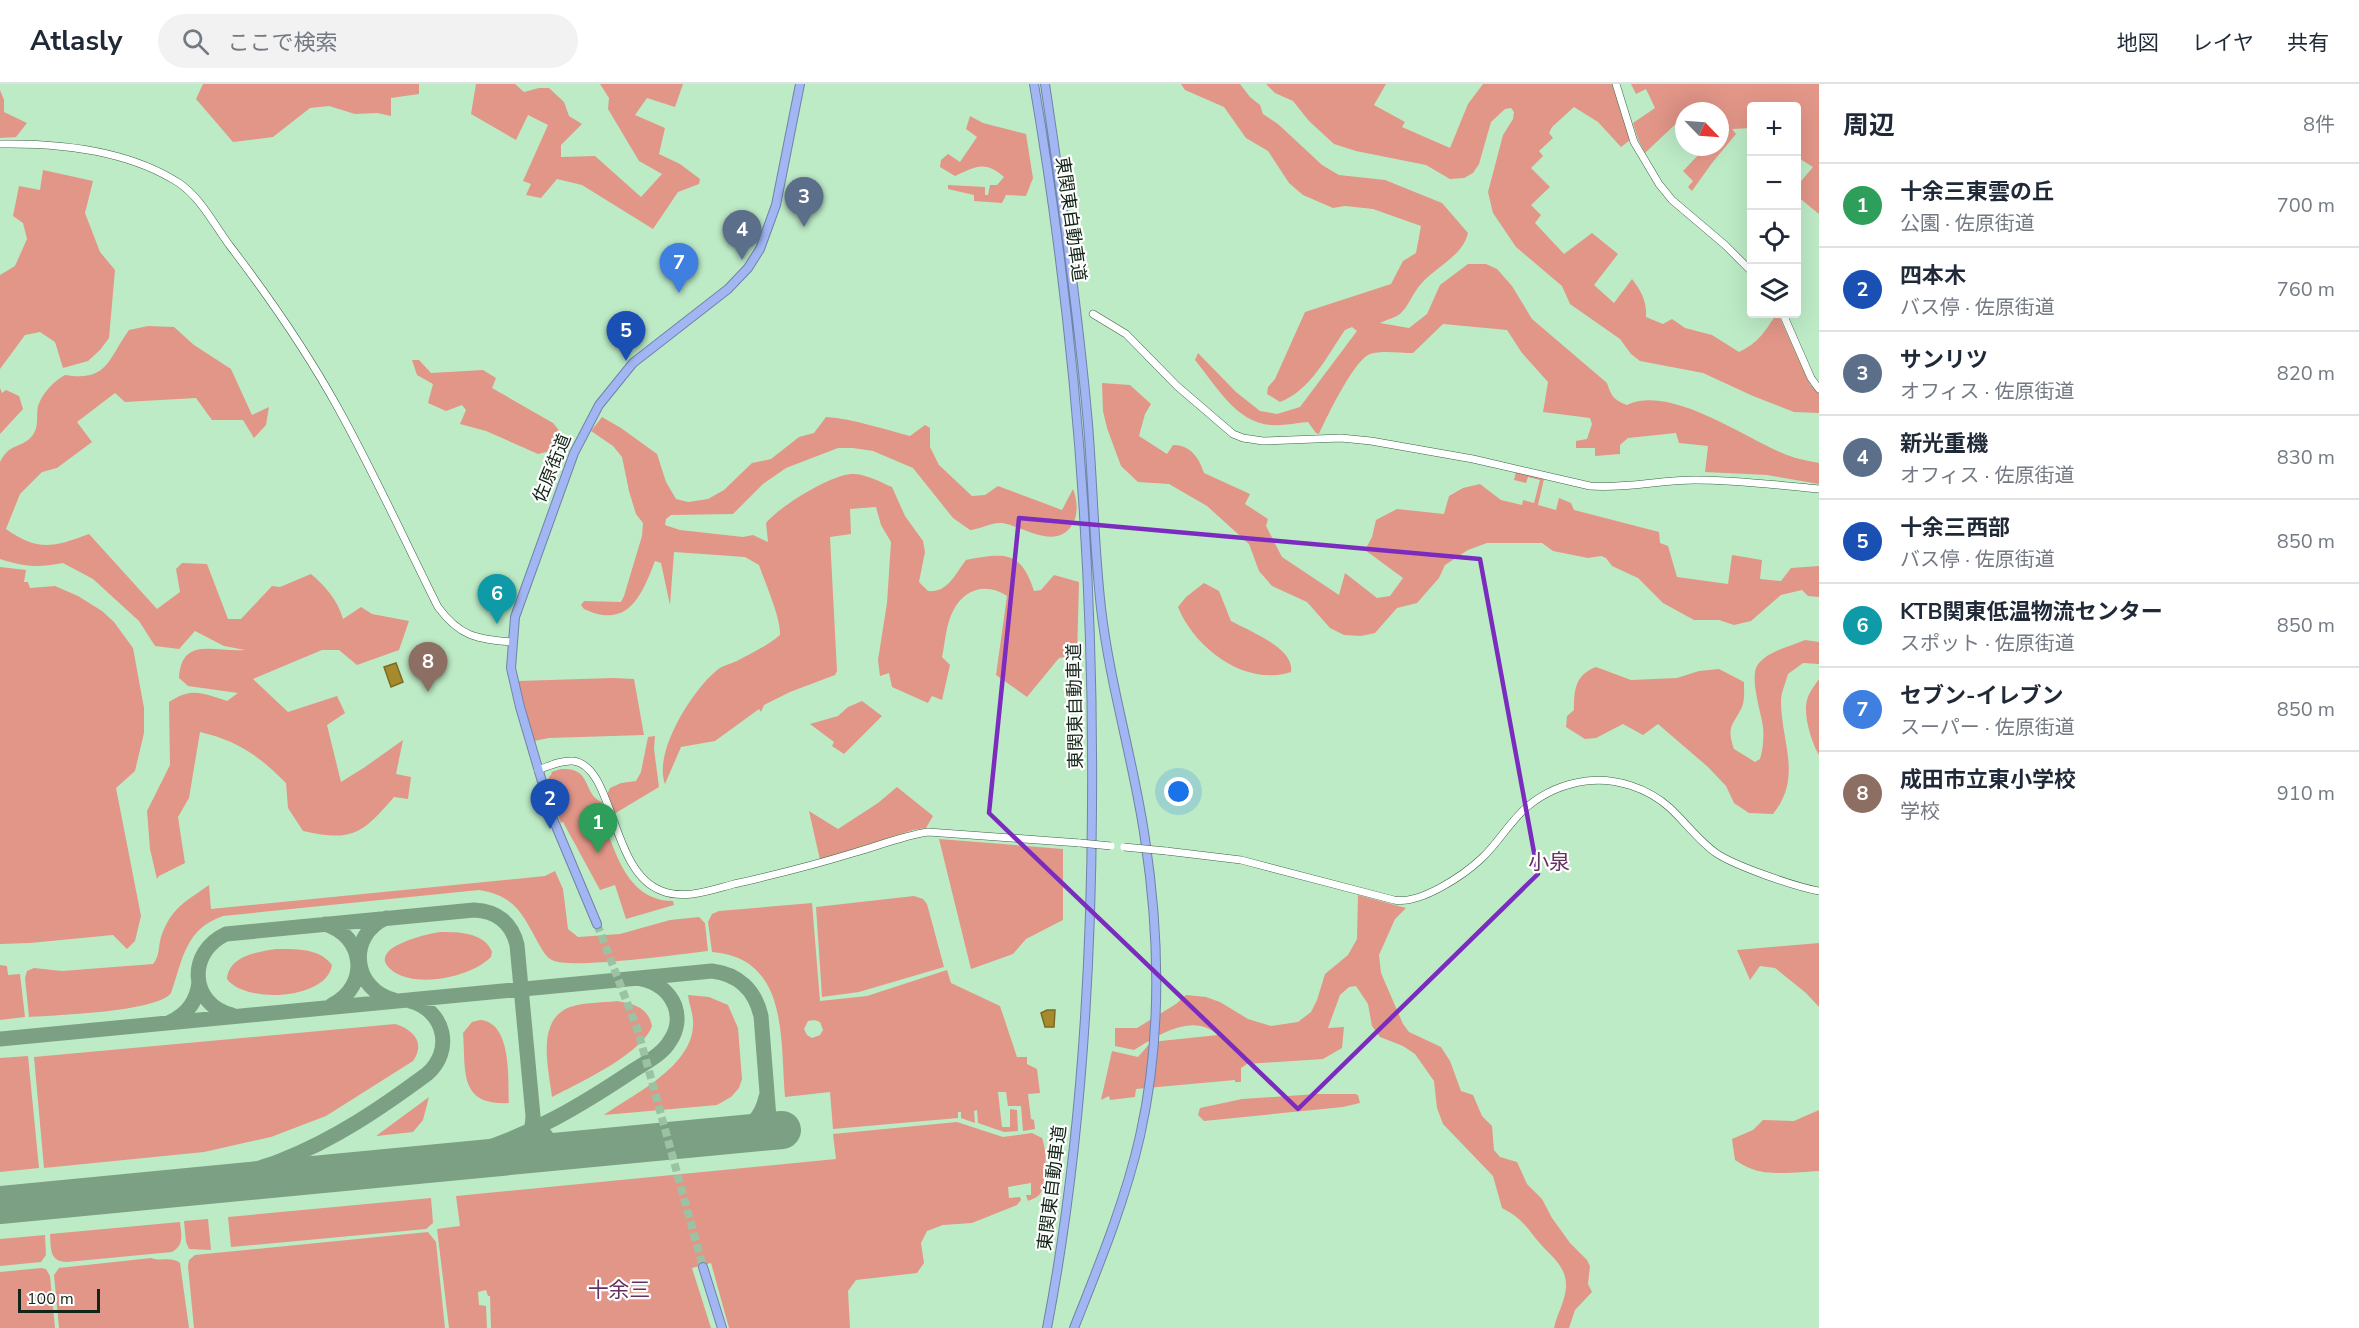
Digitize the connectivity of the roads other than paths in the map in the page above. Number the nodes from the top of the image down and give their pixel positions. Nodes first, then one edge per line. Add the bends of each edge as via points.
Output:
1 (800, 84) edge
2 (1034, 84) edge
3 (1045, 84) edge
4 (1616, 84) edge
5 (0, 144) edge
6 (1747, 267) edge
7 (1093, 314) dead end
8 (1785, 318) edge
9 (1819, 389) edge
10 (1819, 489) edge
11 (512, 642) junction
12 (538, 770) junction
13 (1819, 891) edge
14 (597, 924) tunnel mouth
15 (703, 1267) tunnel mouth
16 (722, 1328) edge
17 (1047, 1328) edge
18 (1074, 1328) edge

1 - 11 highway, 佐原街道 via 776,205 760,249 728,288 633,363 599,405 574,453 549,520 521,598
2 - 17 highway, 東関東自動車道 via 1072,366 1092,671 1092,869 1084,1041 1064,1224
3 - 18 highway, 東関東自動車道 via 1078,329 1098,580 1108,652 1145,837 1156,951 1149,1093 1140,1138 1114,1223
4 - 6 street via 1634,142 1659,184
5 - 11 street via 33,143 113,155 170,179 193,196 259,283 338,408 438,607 466,634
7 - 10 street via 1126,334 1177,386 1233,434 1254,441 1371,441 1607,488 1693,480
8 - 9 street
11 - 12 highway, 佐原街道 via 513,675
12 - 13 street, bridge via 571,761 589,768 634,870 654,888 677,894 796,870 928,832 1241,860 1407,901 1422,897 1482,858 1525,808 1545,794 1573,783 1606,781 1634,787 1661,801 1723,858
12 - 14 highway, 佐原街道 via 553,819
15 - 16 highway

